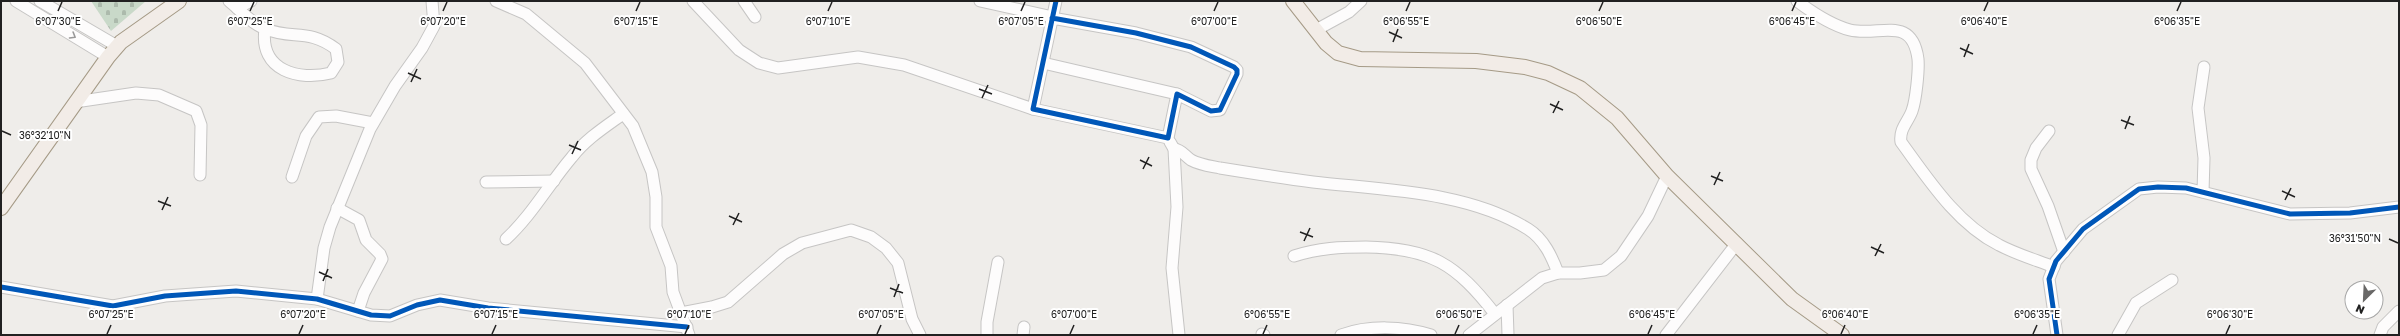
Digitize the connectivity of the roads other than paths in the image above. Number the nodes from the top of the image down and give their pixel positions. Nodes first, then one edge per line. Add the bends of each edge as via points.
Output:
1 (16, 1) edge
2 (40, 1) edge
3 (179, 1) edge
4 (251, 1) edge
5 (432, 1) edge
6 (496, 1) edge
7 (692, 1) edge
8 (744, 1) edge
9 (980, 1) edge
10 (1056, 1) edge
11 (1293, 1) edge
12 (1361, 1) edge
13 (1797, 1) edge
14 (233, 4) edge
15 (755, 17) dead end
16 (1053, 18) junction
17 (265, 29) junction
18 (1316, 30) junction
19 (113, 52) junction
20 (1043, 63) junction
21 (2204, 67) dead end
22 (1177, 94) junction
23 (75, 102) junction
24 (1033, 109) junction
25 (623, 114) junction
26 (373, 123) junction
27 (2049, 132) dead end
28 (1168, 138) junction
29 (1174, 149) junction
30 (200, 175) dead end
31 (1667, 176) junction
32 (292, 177) dead end
33 (554, 181) junction
34 (486, 182) dead end
35 (2203, 192) junction
36 (2399, 207) edge
37 (1, 208) edge
38 (337, 208) junction
39 (506, 239) dead end
40 (1737, 243) junction
41 (2064, 252) junction
42 (1294, 256) dead end
43 (998, 262) dead end
44 (2054, 267) junction
45 (1558, 273) junction
46 (2172, 280) dead end
47 (1, 287) edge
48 (317, 299) junction
49 (1507, 305) junction
50 (358, 311) junction
51 (2399, 311) edge
52 (681, 313) junction
53 (1495, 314) junction
54 (688, 331) edge
55 (1668, 334) edge
56 (920, 335) edge
57 (987, 335) edge
58 (1179, 335) edge
59 (1341, 335) edge
60 (1431, 335) edge
61 (1469, 335) edge
62 (1508, 335) edge
63 (1842, 335) edge
64 (2057, 335) edge
65 (2118, 335) edge
66 (2380, 335) edge

1 -> 19 street
2 - 19 street
3 - 19 main road
4 - 14 street
5 - 26 street via 434,26
6 - 25 street via 526,14 585,63
7 - 24 street via 739,50 759,64 778,68 858,57 904,65
8 - 15 street
9 - 16 street
10 - 16 street
11 - 18 main road
12 - 18 street via 1349,12
13 - 44 street via 1814,15 1850,30 1904,31 1913,42 1918,60 1913,110 1900,135 1901,142 1934,188 1976,230 1999,245
14 - 17 street
16 - 20 street
16 - 22 street via 1136,33 1191,47 1238,70 1220,110 1211,111
17 - 17 street via 309,35 325,41 336,49 338,62 331,73 314,78 293,75 281,69 269,55 264,40
18 - 31 main road via 1338,54 1360,60 1476,61 1525,67 1548,73 1580,88 1617,118
19 - 23 main road
20 - 22 street
20 - 24 street
21 - 35 street via 2198,108 2204,158
22 - 28 street
23 - 30 street via 136,92 159,95 196,111 201,125
23 - 37 main road
24 - 28 street
25 - 33 street via 590,138
25 - 52 street via 633,126 652,172 656,197 656,227 671,266 673,292
26 - 32 street via 336,116 319,117 306,136
26 - 38 street
27 - 41 street via 2036,148 2030,169 2048,206
28 - 29 street
29 - 45 street via 1180,150 1201,164 1218,168 1449,198 1498,214 1529,229 1549,249
29 - 58 street via 1177,208 1172,268
31 - 40 main road
31 - 45 street via 1648,216 1621,256 1604,270
33 - 34 street
33 - 39 street via 522,225
35 - 36 street via 2290,214 2350,213
35 - 41 street via 2172,187 2139,189 2083,229
38 - 48 street via 324,248
38 - 50 street via 359,220 366,240 382,259 364,293
40 - 55 street
40 - 63 main road via 1792,299
41 - 44 street
42 - 53 street via 1313,249 1334,246 1396,247 1425,254 1472,284
43 - 57 street
44 - 64 street via 2049,279
45 - 49 street via 1542,278
46 - 65 street via 2136,303
47 - 48 street via 113,306 165,296 236,290
48 - 50 street
49 - 53 street
49 - 62 street
50 - 54 street via 390,316 417,305 440,300
51 - 66 street
52 - 54 street
52 - 56 street via 728,302 783,254 802,243 851,230 871,237 886,248 898,263 912,319
53 - 61 street
59 - 60 street via 1355,330 1406,328

